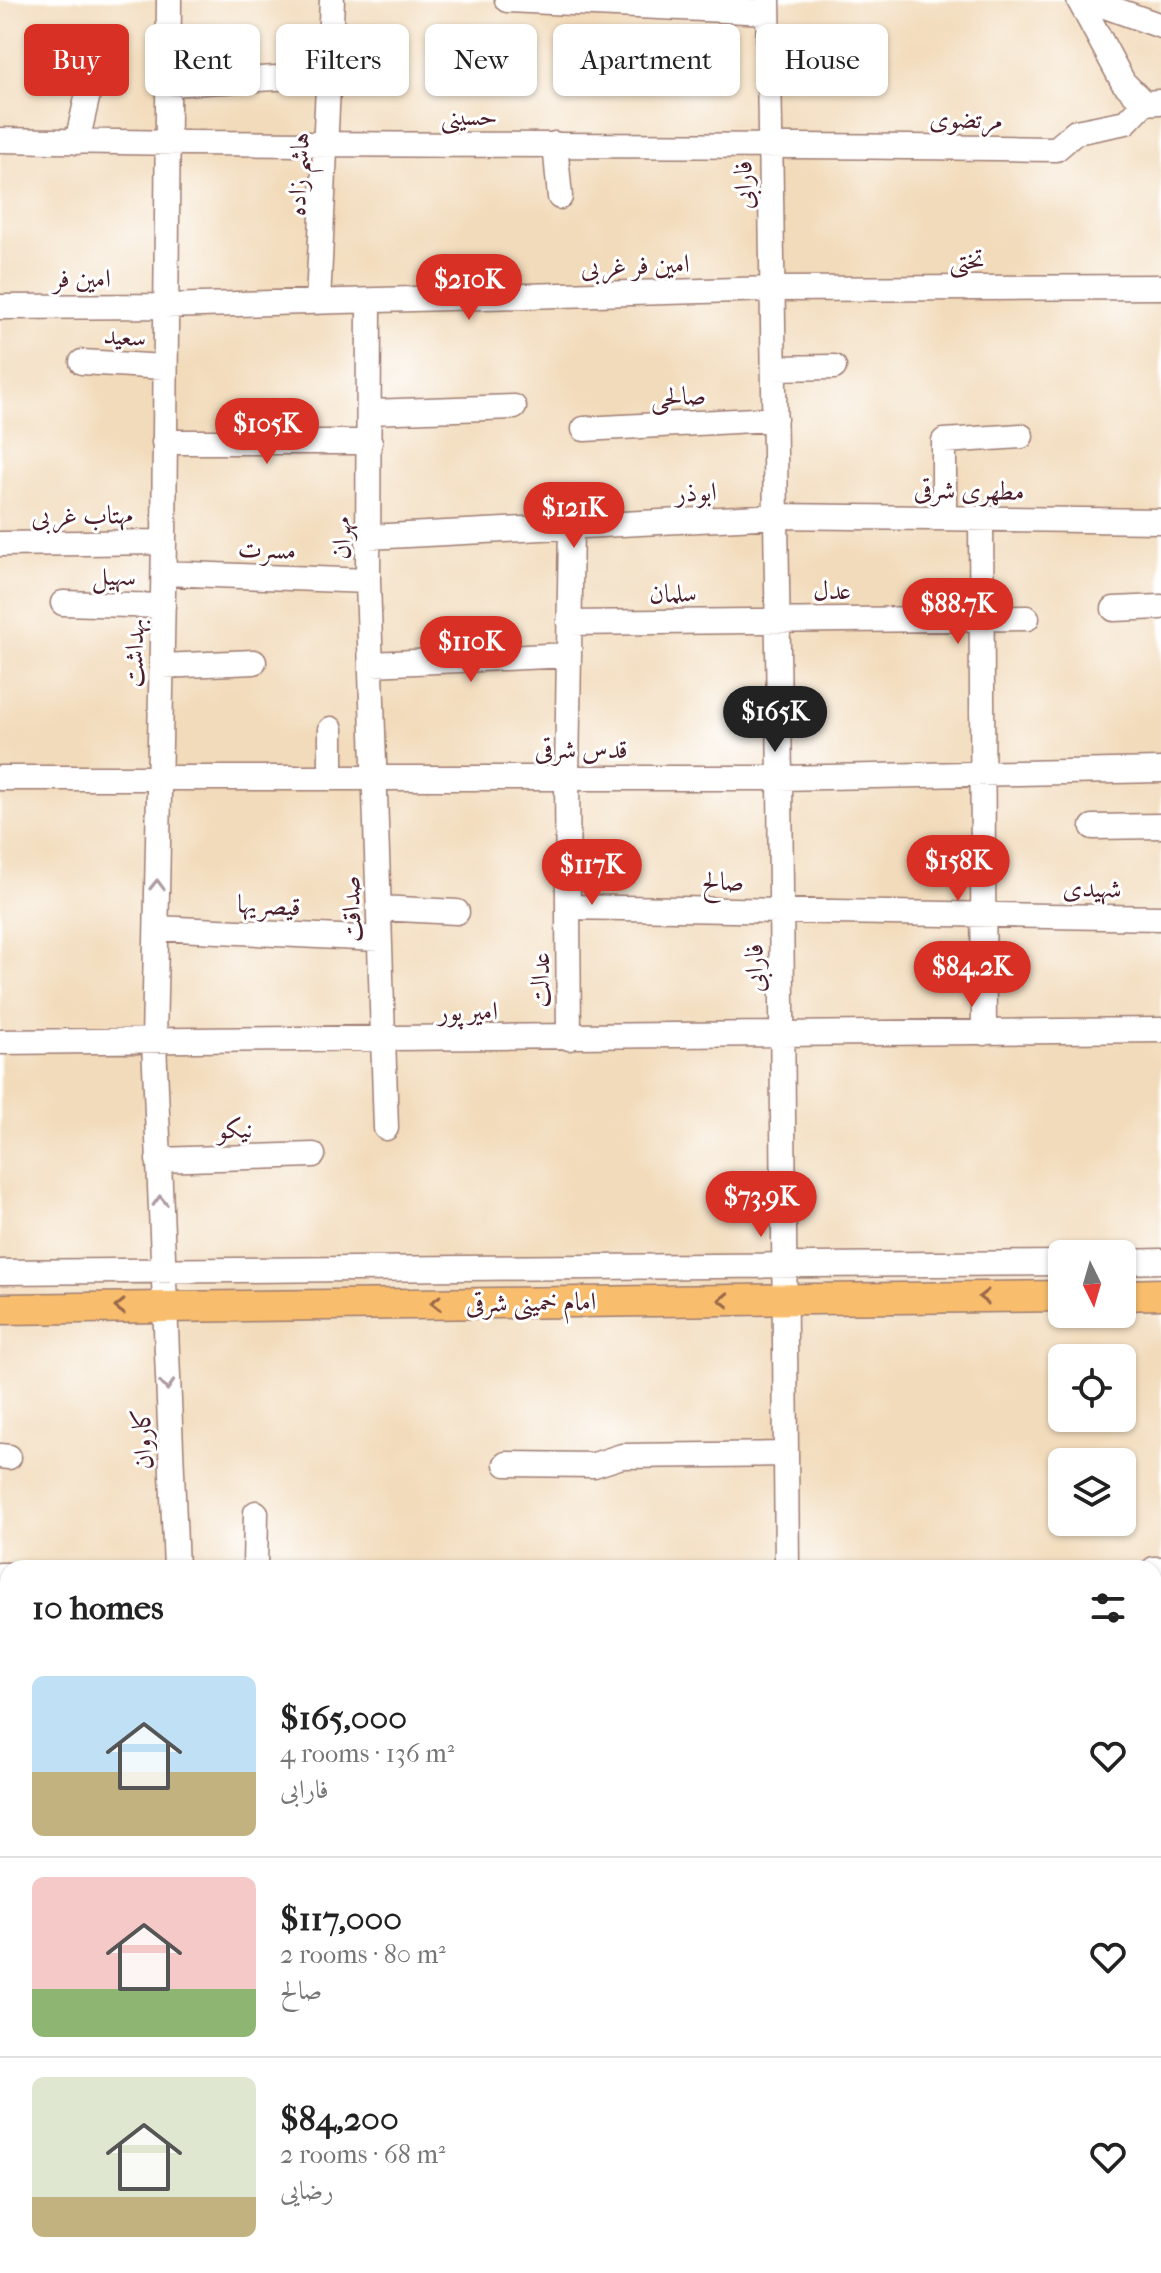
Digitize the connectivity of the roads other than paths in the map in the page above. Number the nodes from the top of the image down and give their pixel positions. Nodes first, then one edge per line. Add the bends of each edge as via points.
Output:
1 (169, 0) edge
2 (332, 0) edge
3 (507, 0) edge
4 (1079, 0) edge
5 (1088, 0) edge
6 (768, 6) edge
7 (169, 24) edge
8 (331, 24) edge
9 (1161, 26) edge
10 (87, 96) edge
11 (168, 96) edge
12 (329, 96) edge
13 (1153, 102) edge
14 (0, 140) edge
15 (77, 142) junction
16 (771, 143) junction
17 (167, 144) junction
18 (328, 144) junction
19 (555, 144) junction
20 (560, 197) dead end
21 (1161, 287) edge
22 (773, 289) junction
23 (369, 301) junction
24 (318, 302) junction
25 (164, 306) junction
26 (0, 307) edge
27 (82, 362) dead end
28 (164, 367) junction
29 (834, 367) dead end
30 (774, 368) junction
31 (514, 407) dead end
32 (370, 412) junction
33 (775, 419) junction
34 (584, 429) dead end
35 (1021, 436) dead end
36 (164, 442) junction
37 (370, 442) junction
38 (776, 516) junction
39 (944, 518) junction
40 (981, 519) junction
41 (1161, 521) edge
42 (571, 526) junction
43 (368, 537) junction
44 (164, 542) junction
45 (0, 544) edge
46 (164, 573) junction
47 (368, 581) junction
48 (63, 603) dead end
49 (163, 606) junction
50 (1161, 607) edge
51 (1114, 609) dead end
52 (778, 618) junction
53 (1027, 618) dead end
54 (982, 619) junction
55 (569, 623) junction
56 (569, 655) junction
57 (254, 662) dead end
58 (371, 664) junction
59 (162, 666) junction
60 (331, 729) dead end
61 (1161, 770) edge
62 (983, 774) junction
63 (160, 776) junction
64 (331, 776) junction
65 (375, 777) junction
66 (567, 777) junction
67 (0, 778) edge
68 (780, 778) junction
69 (1161, 826) edge
70 (1093, 827) dead end
71 (568, 907) junction
72 (379, 908) junction
73 (782, 910) junction
74 (457, 912) dead end
75 (982, 914) junction
76 (1161, 918) edge
77 (157, 928) junction
78 (379, 939) junction
79 (1161, 1030) edge
80 (984, 1033) junction
81 (783, 1035) junction
82 (569, 1038) junction
83 (385, 1039) junction
84 (0, 1042) edge
85 (154, 1042) junction
86 (386, 1128) dead end
87 (313, 1155) dead end
88 (158, 1160) junction
89 (1161, 1261) edge
90 (1136, 1262) edge
91 (1048, 1263) edge
92 (785, 1267) junction
93 (0, 1272) edge
94 (162, 1272) junction
95 (1161, 1294) edge
96 (1136, 1295) edge
97 (1048, 1296) edge
98 (785, 1299) junction
99 (163, 1307) junction
100 (0, 1309) edge
101 (786, 1454) junction
102 (506, 1464) dead end
103 (256, 1513) dead end
104 (176, 1560) edge
105 (255, 1560) edge
106 (787, 1560) edge

1 - 7 street, بهداشت
2 - 8 street, هاشم زاده
3 - 6 street
4 - 13 street via 1123,82
5 - 9 street
6 - 16 street, فارابی
10 - 15 street
11 - 17 street, بهداشت
12 - 18 street, هاشم زاده
13 - 16 street, مرتضوی via 1126,122 1076,132 1056,149
14 - 15 street, حسینی
15 - 17 street, حسینی
16 - 19 street, حسینی
16 - 22 street, فارابی
17 - 18 street, حسینی
17 - 25 street, بهداشت
18 - 19 street, حسینی
18 - 24 street, هاشم زاده
19 - 20 street
21 - 22 street, تختی
22 - 23 street, امین فر غربی
22 - 30 street, فارابی
23 - 24 street, امین فر غربی
23 - 32 street, مهران
24 - 25 street, امین فر غربی
25 - 26 street, امین فر
25 - 28 street, بهداشت
27 - 28 street, سعید
28 - 36 street, بهداشت
29 - 30 street
30 - 33 street, فارابی
31 - 32 street
32 - 37 street, مهران
33 - 34 street, صالحی
33 - 38 street, فارابی
35 - 39 street via 944,441
36 - 37 street
36 - 44 street, بهداشت
37 - 43 street, مهران
38 - 39 street, مطهری شرقی
38 - 42 street, ابوذر
38 - 52 street, فارابی
39 - 40 street, مطهری شرقی
40 - 41 street, مطهری شرقی
40 - 54 street
42 - 43 street, ابوذر
42 - 55 street
43 - 47 street, مهران
44 - 45 street, مهتاب غربی
44 - 46 street, بهداشت
46 - 47 street, مسرت
46 - 49 street, بهداشت
47 - 58 street, مهران
48 - 49 street, سهیل
49 - 59 street, بهداشت
50 - 51 street
52 - 54 street, عدل
52 - 55 street, سلمان
52 - 68 street, فارابی
53 - 54 street, عدل
54 - 62 street
55 - 56 street
56 - 58 street
56 - 66 street
57 - 59 street
58 - 65 street, مهران
59 - 63 street, بهداشت
60 - 64 street
61 - 62 street, قدس شرقی
62 - 68 street, قدس شرقی
62 - 75 street
63 - 64 street, قدس شرقی
63 - 67 street, قدس شرقی
77 -> 63 street, بهداشت
64 - 65 street, قدس شرقی
65 - 66 street, قدس شرقی
65 - 72 street, صداقت
66 - 68 street, قدس شرقی
66 - 71 street, عدالت
68 - 73 street, فارابی
69 - 70 street
71 - 73 street, صالح
71 - 82 street, عدالت
72 - 74 street
72 - 78 street, صداقت
73 - 75 street, شهیدی
73 - 81 street, فارابی
75 - 76 street, شهیدی
75 - 80 street
77 - 78 street, قیصریها
77 - 85 street, بهداشت
78 - 83 street, صداقت
79 - 80 street, امیر پور
80 - 81 street, امیر پور
81 - 82 street, امیر پور
81 - 92 street, فارابی
82 - 83 street, امیر پور
83 - 85 street, امیر پور
83 - 86 street, صداقت
84 - 85 street, امیر پور
85 - 88 street, بهداشت
87 - 88 street, نیکو
94 -> 88 street, بهداشت
89 - 90 street
91 - 92 street
92 - 94 street
92 - 98 street, فارابی
93 - 94 street
94 - 99 street, بهداشت
95 - 96 main road
97 -> 98 main road, امام خمینی شرقی
98 -> 99 main road, امام خمینی شرقی
98 - 101 street, فارابی
99 -> 100 main road, امام خمینی شرقی
99 -> 104 street, کاروان
101 - 102 street via 622,1456 594,1465
101 - 106 street, فارابی
103 - 105 street

